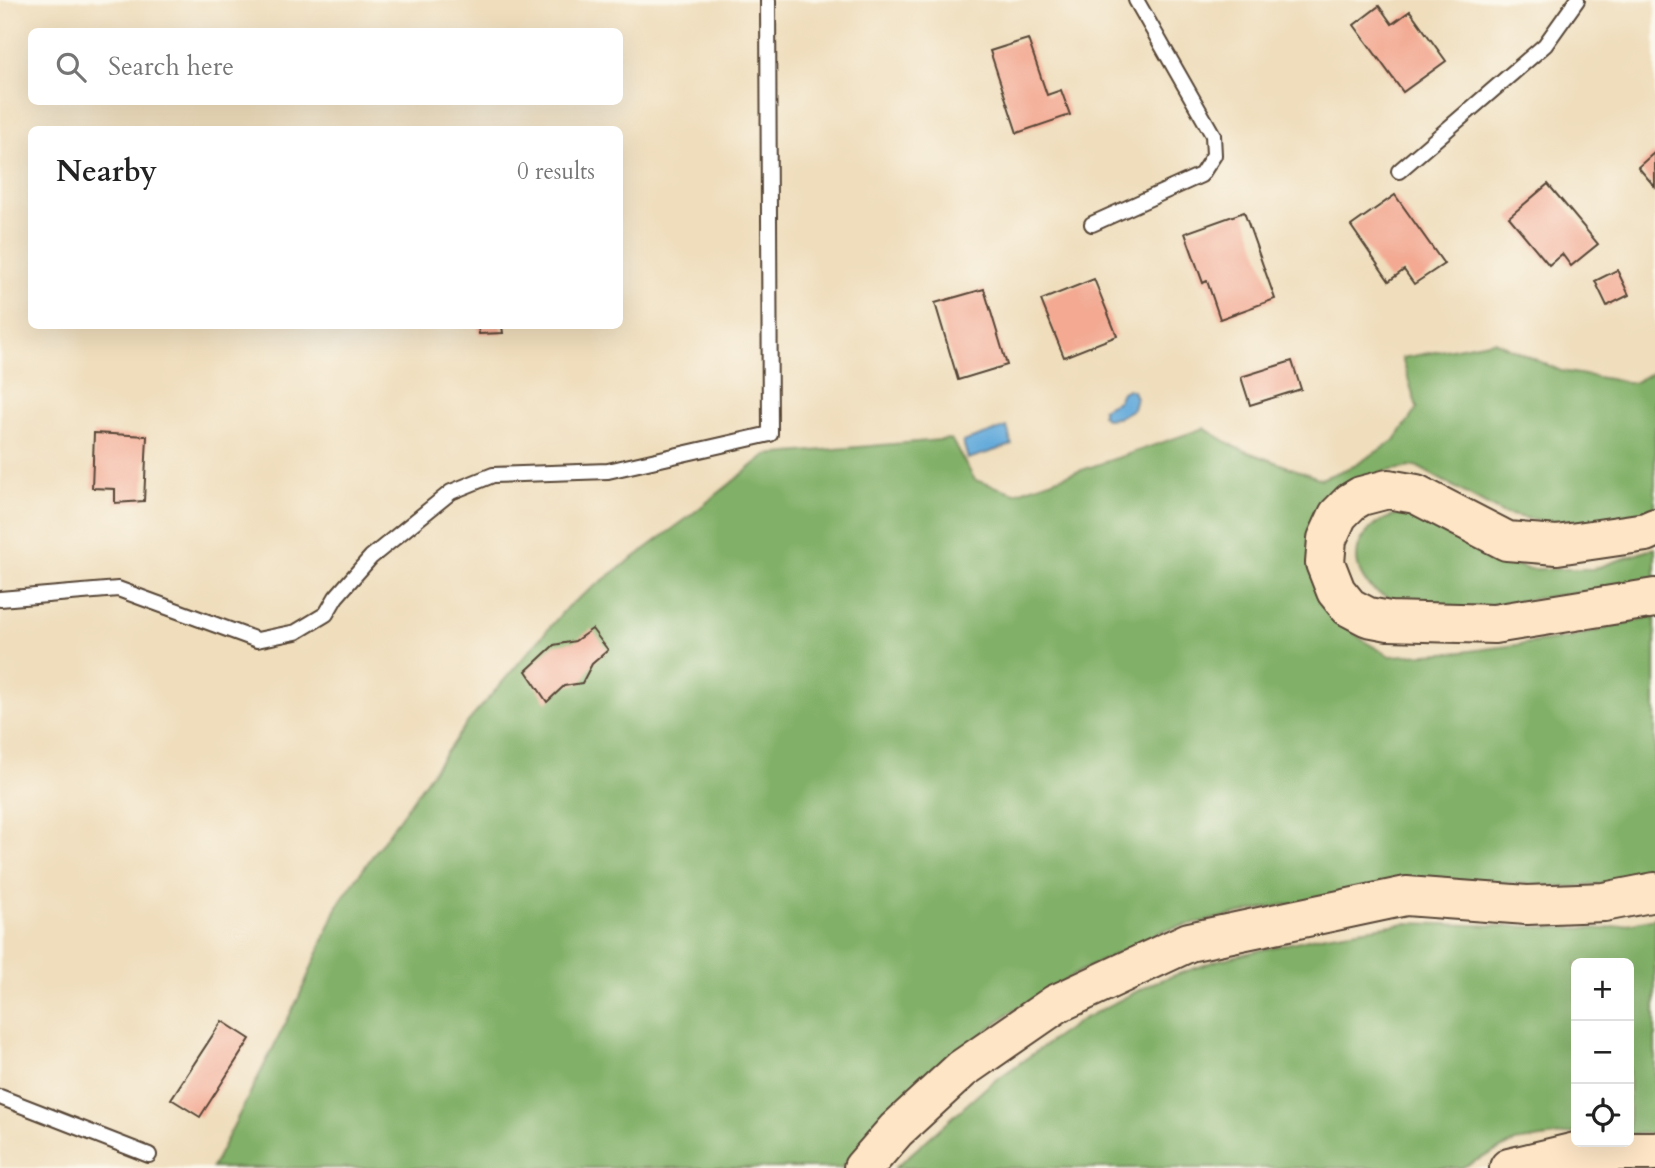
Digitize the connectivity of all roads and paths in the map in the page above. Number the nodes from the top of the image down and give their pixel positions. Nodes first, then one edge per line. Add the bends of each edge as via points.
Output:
1 (768, 0) edge
2 (1136, 0) edge
3 (1577, 0) edge
4 (1399, 171) dead end
5 (1092, 224) dead end
6 (1655, 528) edge
7 (1655, 598) edge
8 (0, 599) edge
9 (1655, 892) edge
10 (0, 1097) edge
11 (1655, 1151) edge
12 (149, 1155) dead end
13 (863, 1168) edge
14 (1509, 1168) edge

1 - 8 lane via 770,434 608,471 493,475 452,492 371,557 326,614 296,632 257,640 118,589
2 - 5 lane via 1213,135 1214,155 1201,175
3 - 4 lane via 1545,45
6 - 7 main road via 1557,545 1507,541 1416,494 1388,489 1361,496 1338,515 1326,539 1325,563 1330,582 1349,607 1389,621 1494,624
9 - 13 main road via 1604,902 1527,905 1406,896 1189,942 1055,1004 962,1069 896,1130
10 - 12 lane
11 - 14 main road via 1580,1151

